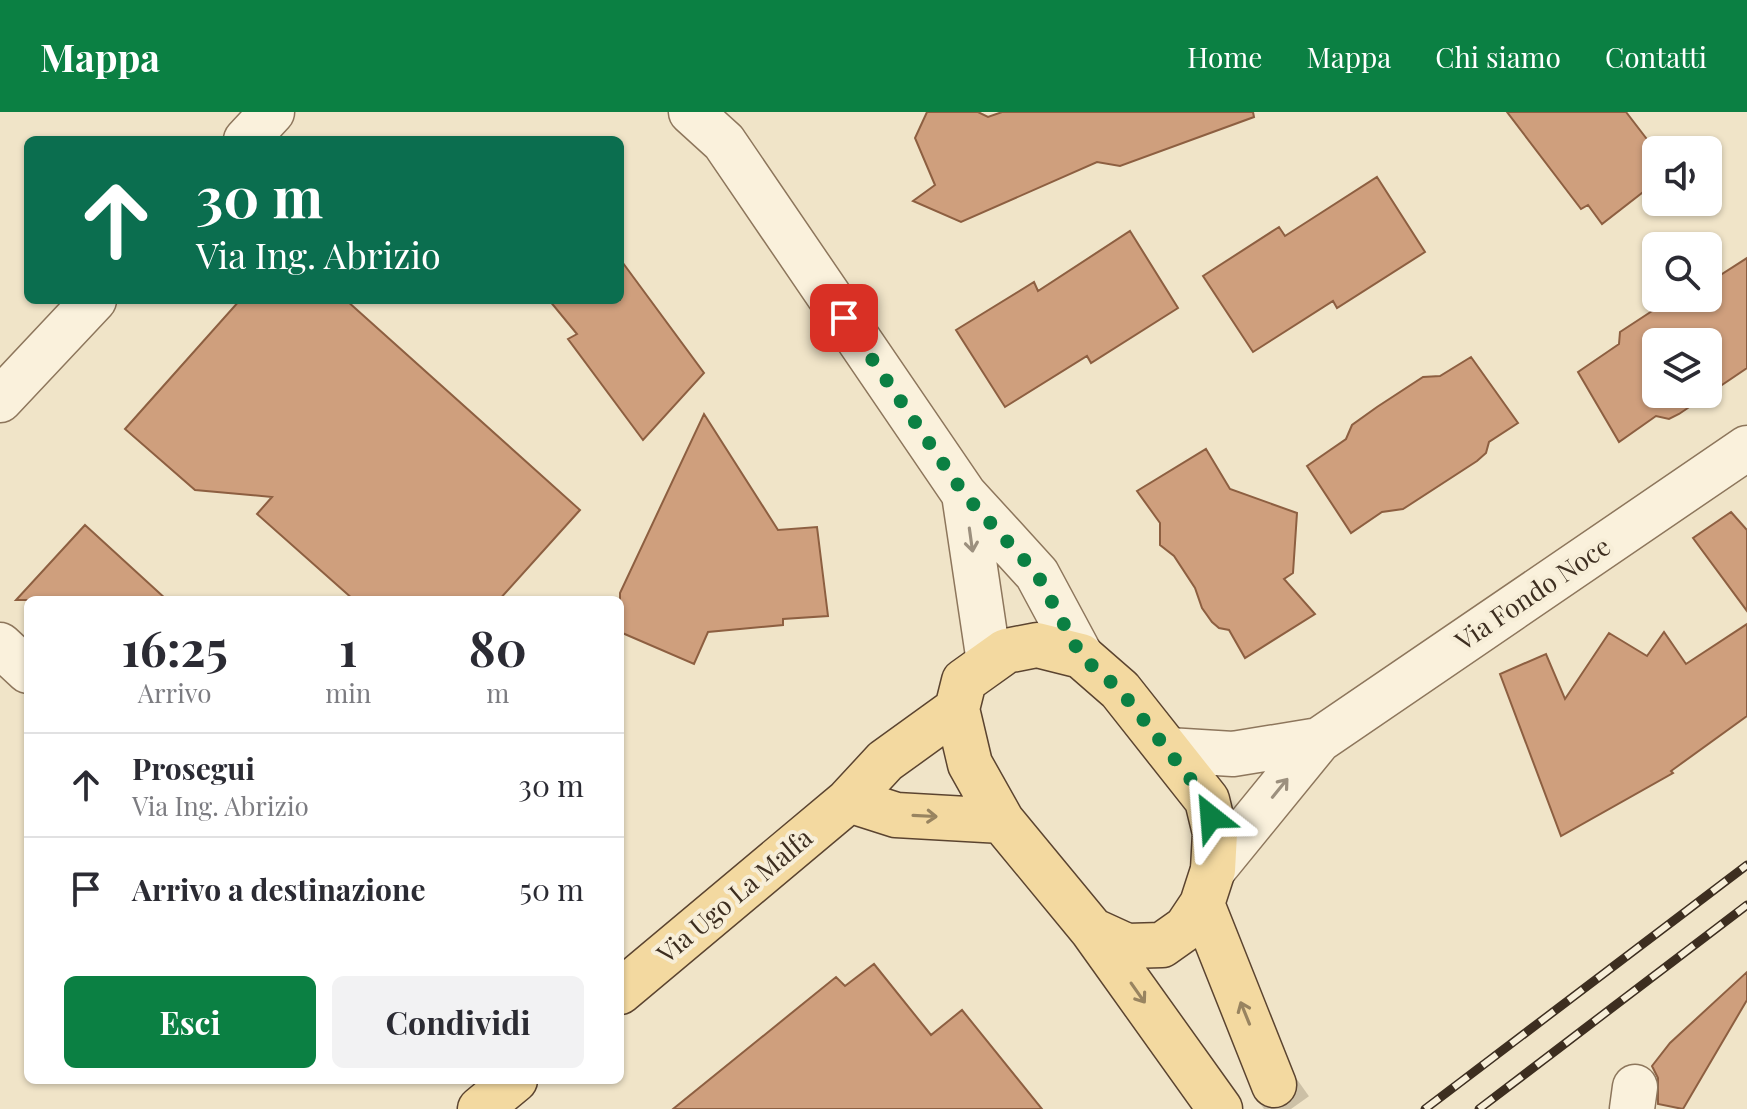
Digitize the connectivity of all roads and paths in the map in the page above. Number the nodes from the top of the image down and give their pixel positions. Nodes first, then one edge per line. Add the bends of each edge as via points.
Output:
1 (272, 112) edge
2 (691, 112) edge
3 (722, 127) edge
4 (250, 136) edge
5 (90, 304) edge
6 (0, 399) edge
7 (1747, 448) edge
8 (964, 494) junction
9 (0, 645) edge
10 (1081, 656) junction
11 (989, 662) junction
12 (24, 667) edge
13 (957, 709) junction
14 (1319, 740) junction
15 (1168, 750) junction
16 (849, 800) junction
17 (1002, 821) junction
18 (1208, 887) junction
19 (1092, 930) junction
20 (624, 989) edge
21 (510, 1084) edge
22 (1274, 1085) tunnel mouth
23 (480, 1109) edge
24 (1220, 1109) edge

1 - 4 street
2 - 3 street
3 - 8 street
5 - 6 street
7 - 14 street, Via Fondo Noce
8 - 10 street via 1037,574
8 -> 11 street
9 - 12 street
10 - 11 main road via 1037,645 1006,651
10 - 15 main road via 1120,690
11 - 13 main road via 964,681
13 - 16 main road, Via Ugo La Malfa via 885,761
13 - 17 main road via 970,764
14 - 15 street, Via Fondo Noce via 1233,754
18 -> 14 street, Via Fondo Noce
15 - 18 main road via 1207,800 1215,833
16 -> 17 main road via 896,815
16 - 20 main road, Via Ugo La Malfa
17 - 19 main road
18 - 19 main road via 1186,928 1162,945 1127,946
22 -> 18 main road
19 -> 24 main road
21 - 23 main road

